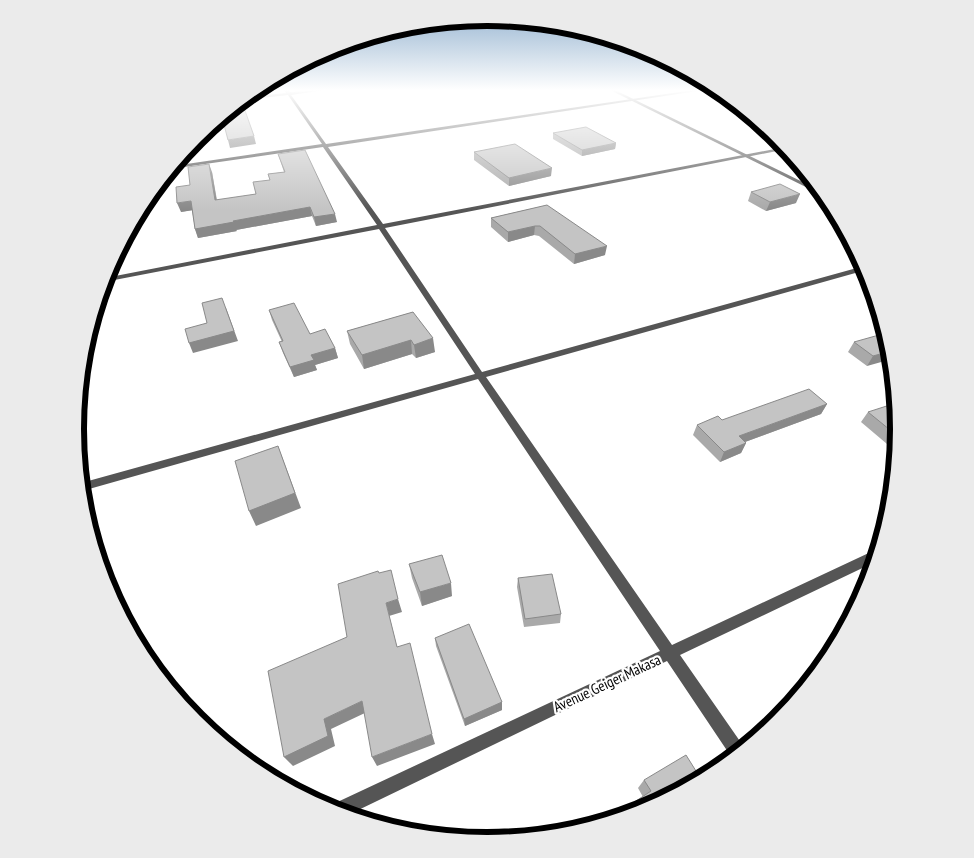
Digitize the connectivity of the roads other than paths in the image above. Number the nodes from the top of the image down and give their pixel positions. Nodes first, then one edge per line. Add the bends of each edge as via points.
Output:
1 (314, 130) edge
2 (426, 130) edge
3 (692, 130) edge
4 (324, 145) junction
5 (777, 150) edge
6 (745, 156) junction
7 (181, 167) edge
8 (809, 187) edge
9 (382, 226) junction
10 (857, 270) edge
11 (114, 278) edge
12 (480, 375) junction
13 (88, 484) edge
14 (867, 560) edge
15 (670, 653) junction
16 (734, 747) edge
17 (347, 806) edge

1 - 4 street
2 - 4 street
3 - 6 street
4 - 7 street
4 - 9 street
5 - 6 street
6 - 8 street
6 - 9 street
9 - 11 street
9 - 12 street
10 - 12 street
12 - 13 street
12 - 15 street
14 - 15 street, Avenue Geiger Makasa
15 - 16 street
15 - 17 street, Avenue Geiger Makasa

